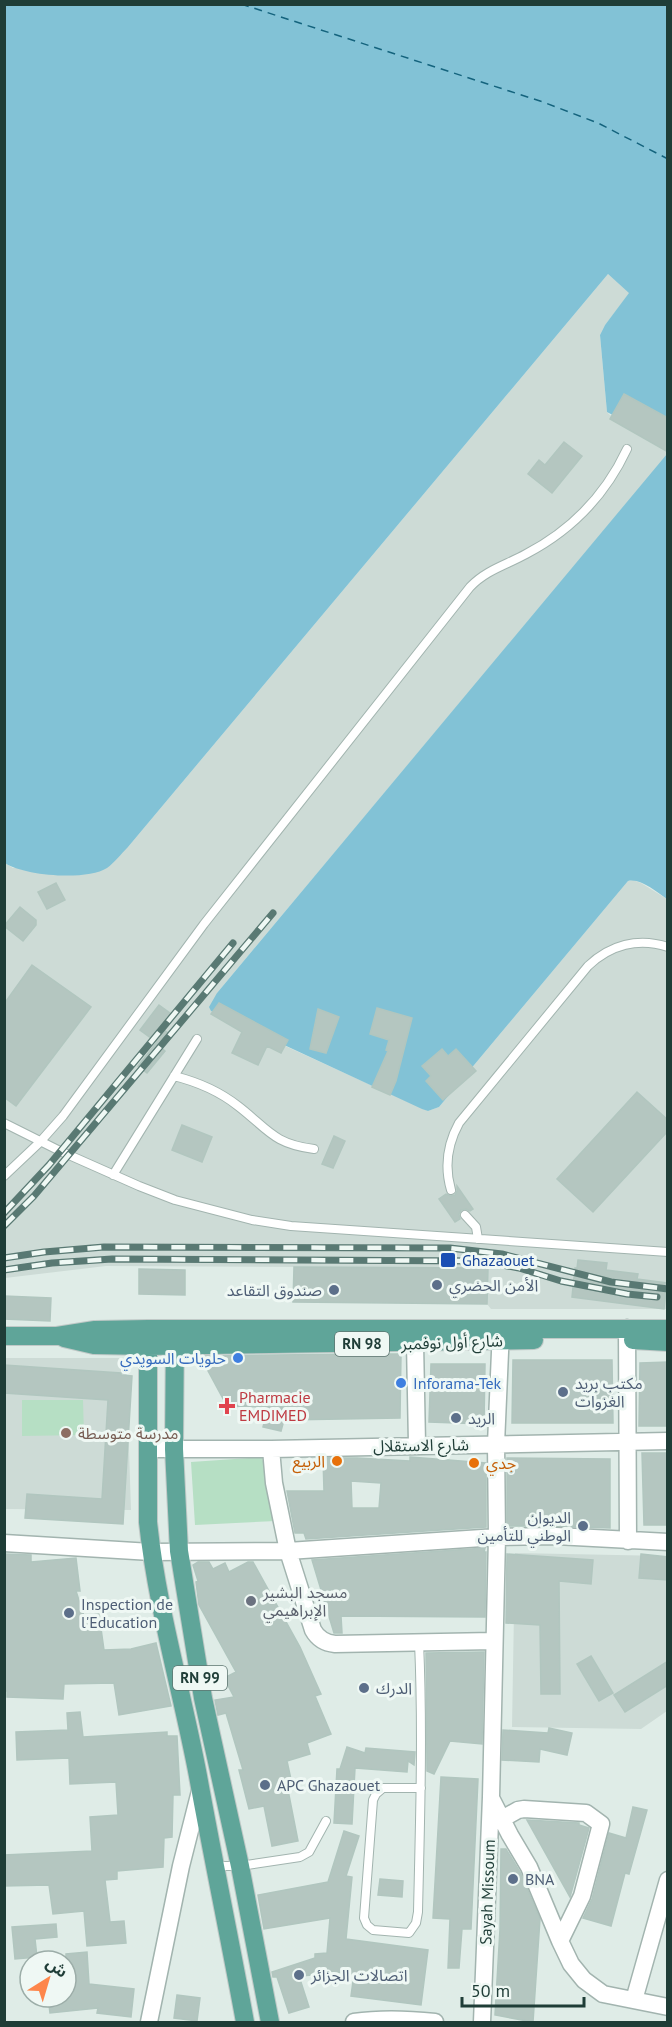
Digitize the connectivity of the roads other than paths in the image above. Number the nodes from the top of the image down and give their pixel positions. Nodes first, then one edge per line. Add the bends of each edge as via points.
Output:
1 (627, 449) dead end
2 (668, 947) edge
3 (197, 1039) dead end
4 (174, 1076) junction
5 (4, 1123) edge
6 (40, 1142) junction
7 (314, 1149) dead end
8 (113, 1175) junction
9 (4, 1176) edge
10 (451, 1190) dead end
11 (465, 1215) dead end
12 (478, 1239) junction
13 (668, 1252) edge
14 (668, 1329) edge
15 (501, 1334) junction
16 (627, 1334) junction
17 (4, 1336) edge
18 (147, 1338) junction
19 (175, 1338) junction
20 (668, 1342) edge
21 (414, 1343) junction
22 (626, 1440) junction
23 (668, 1441) edge
24 (417, 1444) junction
25 (496, 1444) junction
26 (149, 1449) junction
27 (174, 1449) junction
28 (271, 1449) junction
29 (497, 1537) junction
30 (628, 1541) junction
31 (668, 1542) edge
32 (4, 1543) edge
33 (179, 1551) junction
34 (288, 1551) junction
35 (151, 1552) junction
36 (419, 1641) junction
37 (493, 1641) junction
38 (421, 1788) junction
39 (200, 1791) junction
40 (491, 1797) junction
41 (502, 1819) junction
42 (326, 1821) dead end
43 (215, 1866) junction
44 (240, 1866) junction
45 (668, 1880) edge
46 (560, 1941) junction
47 (634, 2000) junction
48 (668, 2007) edge
49 (149, 2022) edge
50 (245, 2022) edge
51 (270, 2022) edge
52 (354, 2022) edge
53 (435, 2022) edge
54 (483, 2022) edge

1 - 6 lane via 602,493 569,527 534,550 484,573 470,587 218,906 84,1089
2 - 10 lane via 628,943 606,951 588,966 459,1123 446,1165
3 - 4 lane
4 - 7 lane via 224,1095 280,1140
4 - 8 lane
5 - 6 lane
6 - 8 lane
6 - 9 lane
8 - 12 lane via 176,1200 252,1220
11 - 12 lane via 476,1227
12 - 13 lane
14 - 16 main road, شارع أول نوفمبر / RN 98
15 - 16 main road, شارع أول نوفمبر / RN 98
15 - 19 main road, شارع أول نوفمبر / RN 98
15 - 21 main road, شارع أول نوفمبر / RN 98
15 - 25 street, Sayah Missoum
16 - 20 main road, شارع أول نوفمبر / RN 98
16 - 22 street
17 - 18 main road, RN 98 via 57,1336 95,1330
18 - 19 main road, RN 98
18 - 26 main road, RN 99
19 - 21 main road, شارع أول نوفمبر / RN 98
19 - 27 main road, RN 99
21 - 24 street
22 - 23 street, شارع الاستقلال
22 - 25 street, شارع الاستقلال
22 - 30 street
24 - 25 street, شارع الاستقلال
24 - 28 street, شارع الاستقلال
25 - 29 street, Sayah Missoum
26 - 27 street, شارع الاستقلال
26 - 35 main road, RN 99
27 - 28 street, شارع الاستقلال
27 - 33 main road, RN 99
28 - 34 street
29 - 30 street
29 - 34 street
29 - 37 street, Sayah Missoum
30 - 31 street
32 - 35 street
33 - 34 street
33 - 35 street
33 - 44 main road, RN 99 via 203,1698
34 - 36 street via 319,1638 335,1644
35 - 39 main road, RN 99
36 - 37 street
36 - 38 lane
37 - 40 street, Sayah Missoum
38 - 38 lane via 416,1923 409,1933 373,1930 364,1918 373,1800 383,1788
39 - 43 main road, RN 99
39 - 49 street
40 - 41 street
40 - 54 street, Sayah Missoum
41 - 46 street via 529,1867
41 - 46 street via 524,1809 586,1813 601,1824 582,1896
42 - 44 lane via 309,1852 300,1857
43 - 44 lane
43 - 50 main road, RN 99
44 - 51 main road, RN 99
45 - 47 street
46 - 47 street via 584,1980 603,1994
47 - 48 street
52 - 53 street

